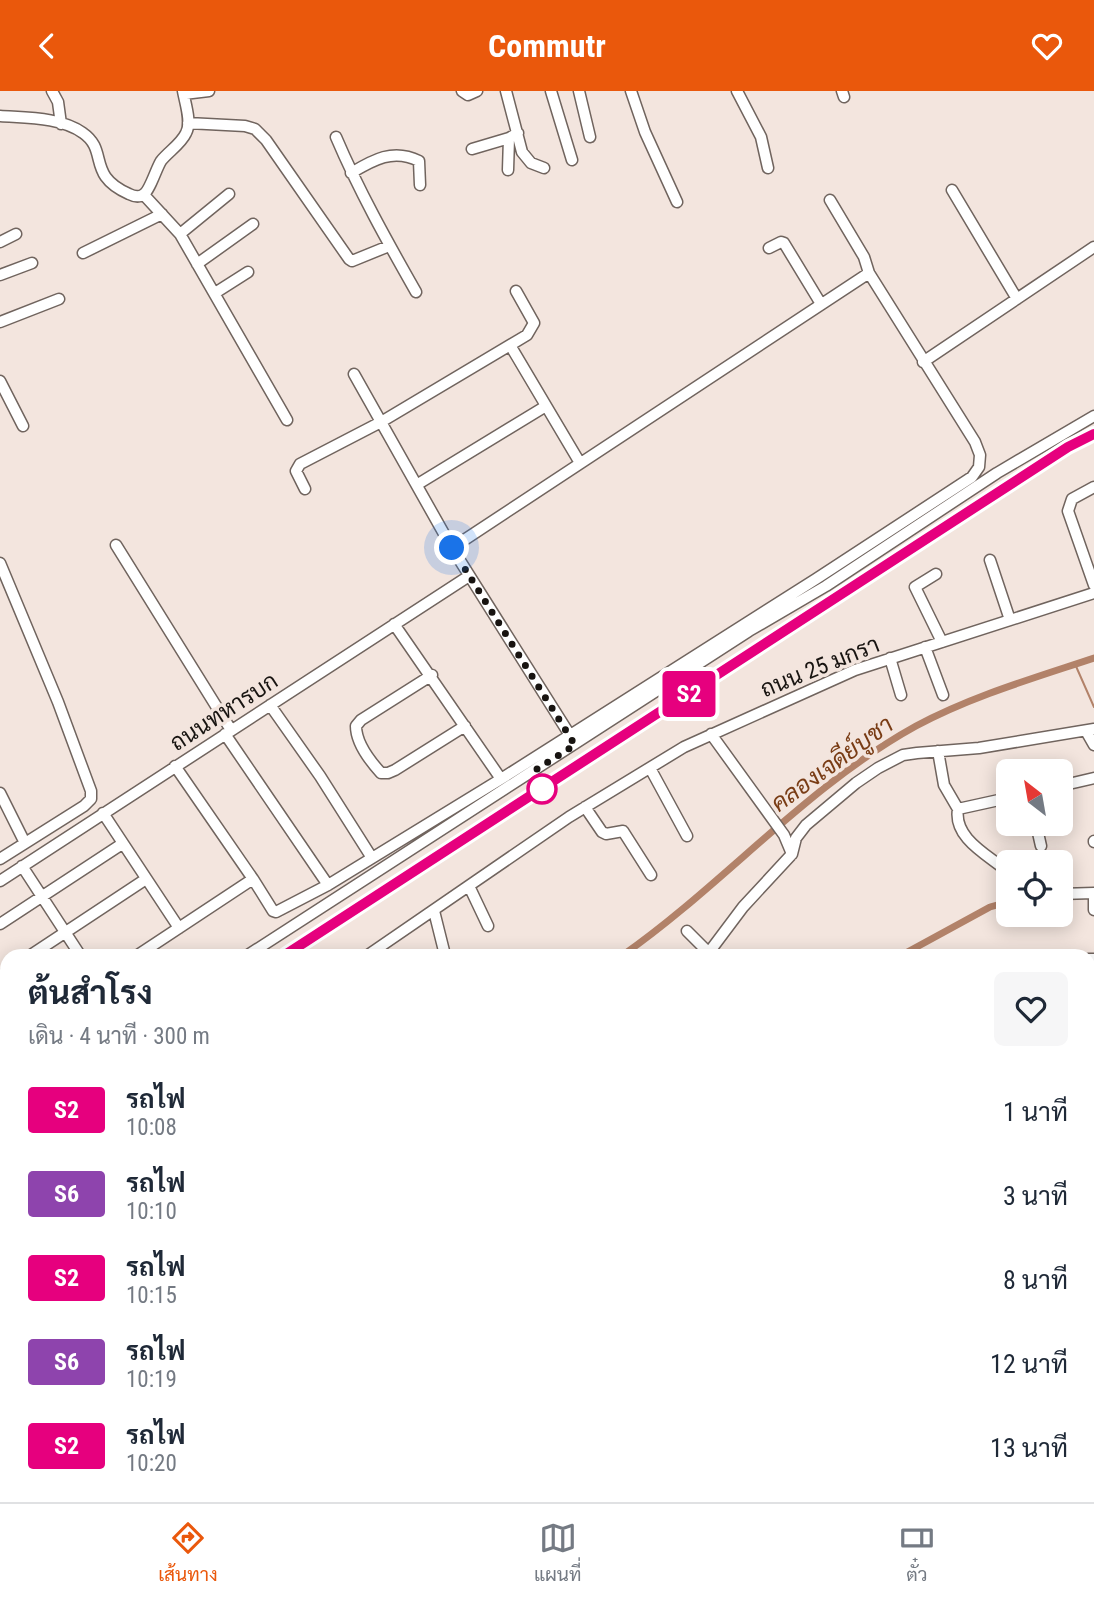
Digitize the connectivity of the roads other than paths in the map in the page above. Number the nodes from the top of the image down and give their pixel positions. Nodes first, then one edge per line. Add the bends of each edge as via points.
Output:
1 (52, 91) edge
2 (209, 91) edge
3 (462, 91) edge
4 (477, 91) edge
5 (506, 91) edge
6 (551, 91) edge
7 (579, 91) edge
8 (631, 91) edge
9 (737, 91) edge
10 (183, 93) edge
11 (0, 116) edge
12 (188, 123) junction
13 (61, 124) junction
14 (514, 135) junction
15 (336, 137) dead end
16 (590, 137) dead end
17 (472, 149) dead end
18 (572, 160) dead end
19 (544, 168) dead end
20 (768, 168) dead end
21 (508, 170) dead end
22 (351, 173) junction
23 (420, 185) dead end
24 (952, 190) dead end
25 (229, 194) dead end
26 (144, 195) junction
27 (830, 200) dead end
28 (677, 202) dead end
29 (162, 213) junction
30 (253, 223) dead end
31 (16, 234) dead end
32 (180, 234) junction
33 (0, 242) edge
34 (389, 246) junction
35 (1094, 247) edge
36 (769, 248) dead end
37 (83, 253) dead end
38 (32, 263) dead end
39 (197, 264) junction
40 (248, 272) dead end
41 (869, 273) junction
42 (0, 275) edge
43 (516, 291) dead end
44 (416, 292) dead end
45 (215, 293) junction
46 (59, 299) dead end
47 (1017, 299) junction
48 (821, 304) junction
49 (0, 322) edge
50 (510, 345) junction
51 (923, 362) junction
52 (354, 375) dead end
53 (0, 381) edge
54 (546, 406) junction
55 (1094, 416) edge
56 (287, 420) dead end
57 (381, 422) junction
58 (23, 426) dead end
59 (580, 463) junction
60 (418, 484) junction
61 (1094, 487) edge
62 (305, 489) dead end
63 (116, 545) dead end
64 (452, 548) junction
65 (990, 560) dead end
66 (0, 563) edge
67 (936, 574) dead end
68 (469, 576) junction
69 (1094, 585) edge
70 (1094, 593) edge
71 (1010, 620) junction
72 (394, 624) junction
73 (942, 642) junction
74 (925, 647) junction
75 (890, 659) junction
76 (432, 675) junction
77 (901, 695) dead end
78 (943, 695) dead end
79 (270, 705) junction
80 (466, 726) junction
81 (1090, 730) edge
82 (228, 732) junction
83 (711, 734) junction
84 (570, 735) junction
85 (575, 745) junction
86 (1094, 745) edge
87 (938, 751) junction
88 (175, 766) junction
89 (650, 768) junction
90 (1094, 778) edge
91 (501, 779) junction
92 (1073, 783) edge
93 (0, 793) edge
94 (996, 801) edge
95 (585, 807) junction
96 (958, 809) junction
97 (103, 813) junction
98 (687, 836) dead end
99 (1039, 837) edge
100 (25, 843) junction
101 (122, 844) junction
102 (1041, 846) dead end
103 (792, 854) junction
104 (372, 858) junction
105 (0, 859) edge
106 (996, 864) edge
107 (22, 866) junction
108 (651, 875) dead end
109 (146, 879) junction
110 (253, 879) junction
111 (0, 881) edge
112 (328, 885) junction
113 (470, 886) junction
114 (1094, 893) edge
115 (1073, 894) edge
116 (42, 897) junction
117 (1094, 900) edge
118 (1094, 910) edge
119 (434, 911) junction
120 (0, 924) edge
121 (488, 926) dead end
122 (179, 928) junction
123 (687, 931) dead end
124 (65, 933) junction
125 (40, 949) edge
126 (76, 949) edge
127 (147, 949) edge
128 (257, 949) edge
129 (386, 949) edge
130 (444, 949) edge
131 (703, 949) edge
132 (712, 949) edge

1 - 13 street
2 - 10 street
3 - 4 street via 468,95
5 - 14 street
6 - 18 street
7 - 16 street
8 - 28 street
9 - 20 street via 761,137
10 - 12 street
11 - 13 street
12 - 26 street via 186,133 161,162
12 - 34 street via 255,129 352,261
13 - 26 street via 91,141 105,179 134,196
14 - 17 street
14 - 19 street via 525,158
14 - 21 street
15 - 22 street
22 - 23 street via 379,157 412,158 419,161
22 - 34 street
24 - 47 street
25 - 32 street
26 - 29 street
27 - 41 street
29 - 32 street
29 - 37 street
30 - 39 street
31 - 33 street
32 - 39 street
34 - 44 street
35 - 47 street
36 - 48 street via 784,243
38 - 42 street
39 - 45 street
40 - 45 street
41 - 48 street
41 - 51 street
43 - 50 street via 534,323 527,335
45 - 56 street
46 - 49 street
47 - 51 street
48 - 59 street
50 - 54 street
50 - 57 street
51 - 84 street via 975,442 979,467 972,477
52 - 57 street
53 - 58 street
54 - 59 street
54 - 60 street
55 - 85 street via 997,473
57 - 60 street
57 - 62 street via 300,464 296,471
59 - 64 street
60 - 64 street
61 - 69 street via 1072,499 1068,512
63 - 82 street
64 - 68 street
65 - 71 street
66 - 100 street via 91,791 85,806
67 - 73 street via 915,587
68 - 72 street, ถนนทหารบก
68 - 84 street
70 - 71 street, ถนน 25 มกรา
71 - 73 street, ถนน 25 มกรา
72 - 76 street
72 - 79 street, ถนนทหารบก
73 - 74 street, ถนน 25 มกรา
74 - 75 street, ถนน 25 มกรา
74 - 78 street
75 - 77 street
75 - 83 street, ถนน 25 มกรา via 835,678
76 - 80 street
76 - 80 street via 356,726 358,740 376,768 381,773 395,770
79 - 82 street, ถนนทหารบก
79 - 104 street
80 - 91 street
81 - 86 street
81 - 87 street
82 - 88 street, ถนนทหารบก
82 - 112 street
83 - 89 street, ถนน 25 มกรา
83 - 103 street via 784,835
84 - 85 street
84 - 91 street
85 - 128 street
87 - 96 street via 944,785
87 - 103 street via 904,755 878,768 806,825
88 - 97 street, ถนนทหารบก
88 - 110 street
89 - 95 street, ถนน 25 มกรา
89 - 98 street
90 - 92 street
91 - 104 street
93 - 100 street
94 - 96 street
95 - 108 street via 602,832 623,831
95 - 113 street, ถนน 25 มกรา
96 - 106 street via 957,820 965,835
97 - 101 street
97 - 107 street, ถนนทหารบก
99 - 102 street
100 - 105 street
101 - 109 street
101 - 116 street
103 - 132 street
104 - 112 street
107 - 111 street, ถนนทหารบก
107 - 116 street
109 - 122 street
109 - 124 street
110 - 112 street via 276,912
110 - 122 street
113 - 119 street, ถนน 25 มกรา
113 - 121 street
114 - 115 street
116 - 120 street
116 - 124 street
117 - 118 street
119 - 129 street, ถนน 25 มกรา
119 - 130 street
122 - 127 street
123 - 131 street
124 - 125 street
124 - 126 street

